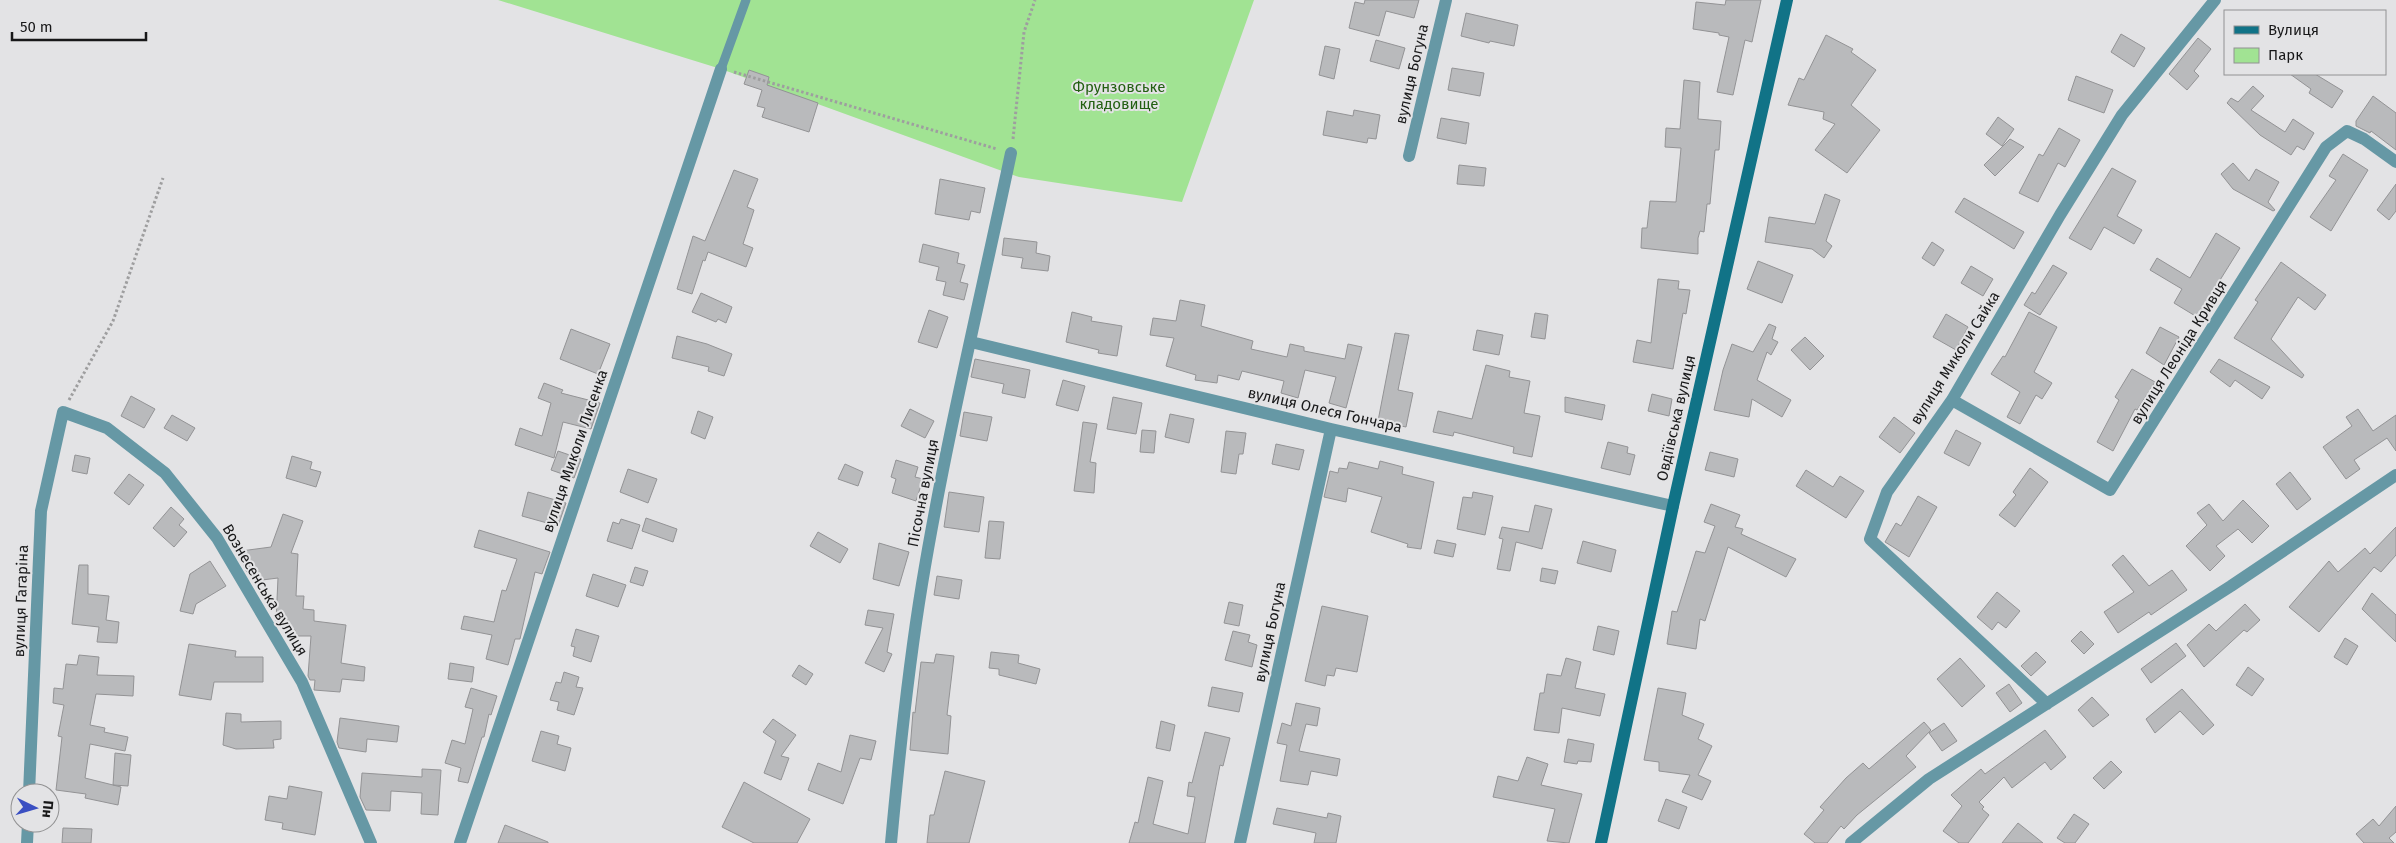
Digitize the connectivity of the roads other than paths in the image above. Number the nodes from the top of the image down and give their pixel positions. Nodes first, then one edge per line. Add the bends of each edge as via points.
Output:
1 (746, 0) edge
2 (1446, 0) edge
3 (1787, 0) edge
4 (2215, 0) edge
5 (721, 69) joint
6 (1011, 153) road end
7 (1410, 156) dead end
8 (2396, 162) edge
9 (971, 342) junction
10 (1952, 400) junction
11 (62, 412) joint
12 (1331, 429) junction
13 (2396, 475) edge
14 (1673, 506) junction
15 (2047, 704) junction
16 (29, 783) edge
17 (371, 843) edge
18 (460, 843) edge
19 (891, 843) edge
20 (1240, 843) edge
21 (1600, 843) edge
22 (1851, 843) edge

1 - 5 lane
2 - 7 street, вулиця Богуна
3 - 14 main road, Овдіївська вулиця
4 - 10 street, вулиця Миколи Сайка via 2122,115 2060,214
5 - 18 street, вулиця Миколи Лисенка
6 - 9 street, Пісочна вулиця
8 - 10 street, вулиця Леоніда Кривця via 2347,131 2326,147 2110,490
9 - 12 street, вулиця Олеся Гончара
9 - 19 street, Пісочна вулиця via 922,584
10 - 15 street, вулиця Миколи Сайка via 1887,492 1870,539
11 - 16 street, вулиця Гагаріна via 41,511
11 - 17 street, Вознесенська вулиця via 107,428 165,473 217,538 302,682
12 - 14 street, вулиця Олеся Гончара
12 - 20 street, вулиця Богуна
13 - 15 street
14 - 21 main road, Овдіївська вулиця
15 - 22 street via 1929,779

